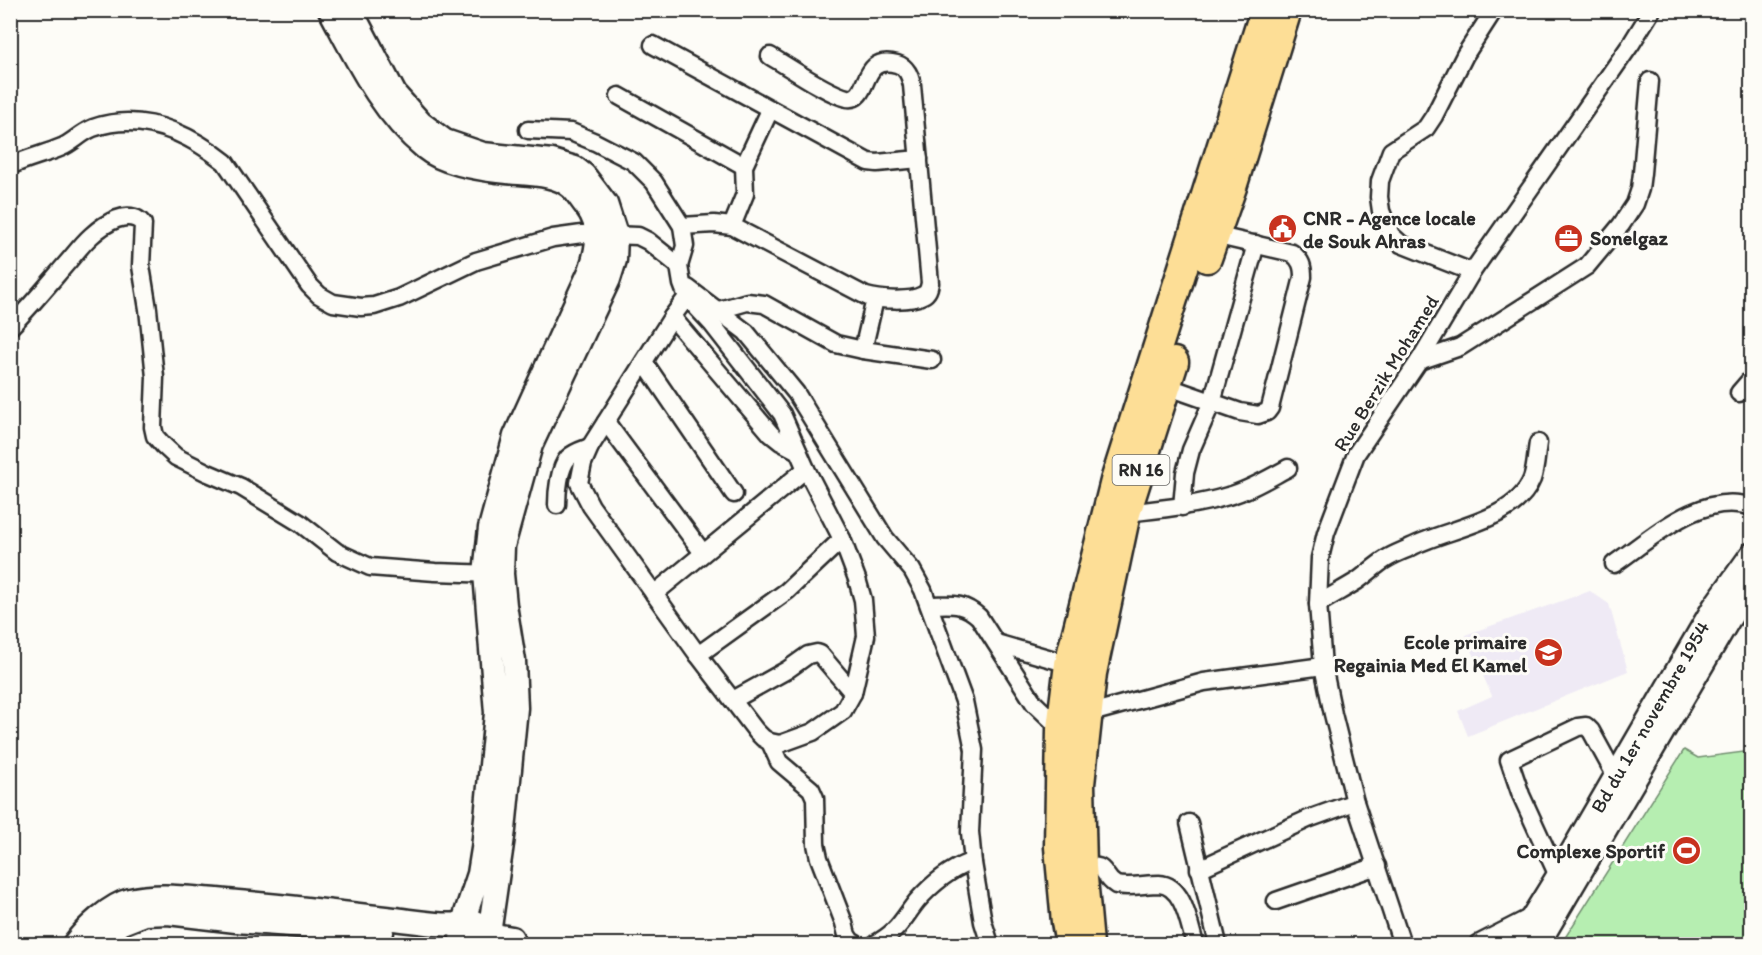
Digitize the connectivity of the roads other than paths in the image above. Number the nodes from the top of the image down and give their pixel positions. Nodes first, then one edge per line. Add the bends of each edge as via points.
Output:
1 (330, 10) edge
2 (351, 10) edge
3 (1265, 10) edge
4 (1287, 10) edge
5 (1494, 10) edge
6 (1652, 10) edge
7 (653, 45) dead end
8 (770, 56) dead end
9 (1650, 81) dead end
10 (619, 96) dead end
11 (771, 110) junction
12 (528, 130) dead end
13 (919, 159) junction
14 (10, 166) edge
15 (744, 166) junction
16 (682, 226) junction
17 (732, 226) junction
18 (607, 235) junction
19 (1214, 235) junction
20 (1256, 244) junction
21 (679, 266) junction
22 (1472, 272) junction
23 (685, 290) junction
24 (875, 299) junction
25 (719, 310) junction
26 (672, 317) junction
27 (10, 327) edge
28 (863, 350) junction
29 (932, 360) dead end
30 (1419, 361) junction
31 (644, 362) junction
32 (1752, 378) edge
33 (1166, 386) junction
34 (1739, 393) dead end
35 (1212, 402) junction
36 (606, 422) junction
37 (1538, 443) dead end
38 (590, 447) junction
39 (798, 451) junction
40 (1288, 468) dead end
41 (806, 469) junction
42 (734, 494) dead end
43 (557, 505) dead end
44 (1182, 507) junction
45 (1752, 507) edge
46 (1126, 513) junction
47 (842, 539) junction
48 (703, 553) junction
49 (1752, 554) edge
50 (1614, 564) dead end
51 (494, 574) junction
52 (1752, 584) edge
53 (654, 594) junction
54 (1317, 604) junction
55 (929, 605) junction
56 (996, 643) junction
57 (698, 655) junction
58 (1069, 664) junction
59 (1323, 666) junction
60 (853, 693) junction
61 (733, 700) junction
62 (1087, 714) junction
63 (1061, 729) junction
64 (770, 742) junction
65 (1621, 786) junction
66 (1355, 802) junction
67 (1189, 823) dead end
68 (973, 863) junction
69 (1377, 866) junction
70 (1082, 867) junction
71 (1199, 869) junction
72 (1558, 876) junction
73 (1276, 901) dead end
74 (1533, 916) junction
75 (462, 933) junction
76 (503, 934) edge
77 (74, 945) edge
78 (97, 945) edge
79 (856, 945) edge
80 (875, 945) edge
81 (990, 945) edge
82 (1070, 945) edge
83 (1089, 945) edge
84 (1195, 945) edge
85 (1218, 945) edge
86 (1402, 945) edge
87 (1478, 945) edge
88 (1516, 945) edge
89 (1538, 945) edge

1 - 18 street via 390,113 426,149 456,164 547,175 571,187
2 - 18 street via 395,94 421,123 445,141 483,154 552,161 575,168 585,175 606,204
3 - 58 highway, RN 16 via 1115,481
4 - 19 highway, RN 16
5 - 22 street via 1426,128 1392,151 1380,181 1381,211 1396,240
6 - 22 street, Rue Berzik Mohamed
7 - 11 street
8 - 13 street via 849,98 859,94 877,64 901,65 912,85
9 - 30 street via 1640,189 1635,204 1587,266 1460,347
10 - 15 street
11 - 13 street via 868,162
11 - 15 street
12 - 16 street via 571,132 634,162 654,182
13 - 24 street via 928,290 919,297
14 - 18 street via 52,151 91,128 104,125 132,122 177,132 225,162 309,285 319,295 343,306 361,308 399,298 476,261 553,238
15 - 17 street via 745,198
16 - 17 street
16 - 21 street via 685,246
17 - 24 street
18 - 21 street via 648,241
18 - 51 street via 515,436 490,528
19 - 20 street
19 - 33 highway, RN 16
20 - 35 street
20 - 35 street via 1292,254 1299,258 1303,270 1274,395 1267,412 1258,415
21 - 23 street
22 - 30 street, Rue Berzik Mohamed
23 - 25 street
23 - 26 street
23 - 39 street via 768,394 782,414
24 - 28 street
25 - 28 street via 747,303 764,304 836,344
25 - 55 street via 746,332 796,393 885,538 912,570
26 - 31 street
26 - 39 street via 771,434
27 - 51 street via 91,235 119,218 139,219 143,224 141,266 155,377 153,427 163,445 176,457 240,487 300,523 337,552 370,567
28 - 29 street
30 - 54 street, Rue Berzik Mohamed via 1356,454 1326,533
31 - 36 street
31 - 42 street
32 - 34 street
33 - 35 street
33 - 46 highway, RN 16
35 - 44 street via 1188,461
36 - 38 street
36 - 48 street
37 - 54 street via 1532,481 1506,509 1415,544
38 - 43 street via 566,460
38 - 53 street via 579,483
39 - 41 street
40 - 44 street via 1229,496
41 - 47 street
41 - 48 street
44 - 46 street
45 - 50 street via 1727,503 1688,513
46 - 62 highway, RN 16
47 - 57 street via 787,591
47 - 60 street via 863,600 866,636
48 - 53 street
49 - 65 street, Bd du 1er novembre 1954 via 1714,607
51 - 75 street via 496,713 483,849
51 - 76 street via 505,605 514,661 516,708 504,830
52 - 65 street
53 - 57 street
54 - 59 street, Rue Berzik Mohamed
55 - 56 street via 961,605 972,611
55 - 68 street via 964,701 974,750 970,832
56 - 58 street
56 - 63 street via 1034,703
57 - 61 street
58 - 63 highway, RN 16
59 - 62 street via 1204,682
59 - 66 street, Rue Berzik Mohamed
60 - 61 street via 817,653
60 - 64 street via 843,711 813,732 780,744
61 - 64 street via 756,731
62 - 70 highway, RN 16 via 1080,784
63 - 82 highway, RN 16 via 1059,847
64 - 79 street via 779,762 811,789 815,798 819,858 848,935
65 - 72 street, Bd du 1er novembre 1954
65 - 72 street via 1592,731 1583,725 1509,760
65 - 89 street
66 - 69 street, Rue Berzik Mohamed
66 - 71 street
67 - 71 street
68 - 80 street via 954,868 933,885 896,931
68 - 81 street
69 - 73 street
69 - 86 street, Rue Berzik Mohamed
70 - 83 highway, RN 16
70 - 84 street via 1101,868 1116,885 1162,884 1174,890
71 - 85 street
72 - 74 street, Bd du 1er novembre 1954
74 - 87 street
74 - 88 street, Bd du 1er novembre 1954
75 - 76 street
75 - 77 street via 424,922 164,896 129,900 112,909 83,931
75 - 78 street via 418,935 168,913 137,917 118,926

